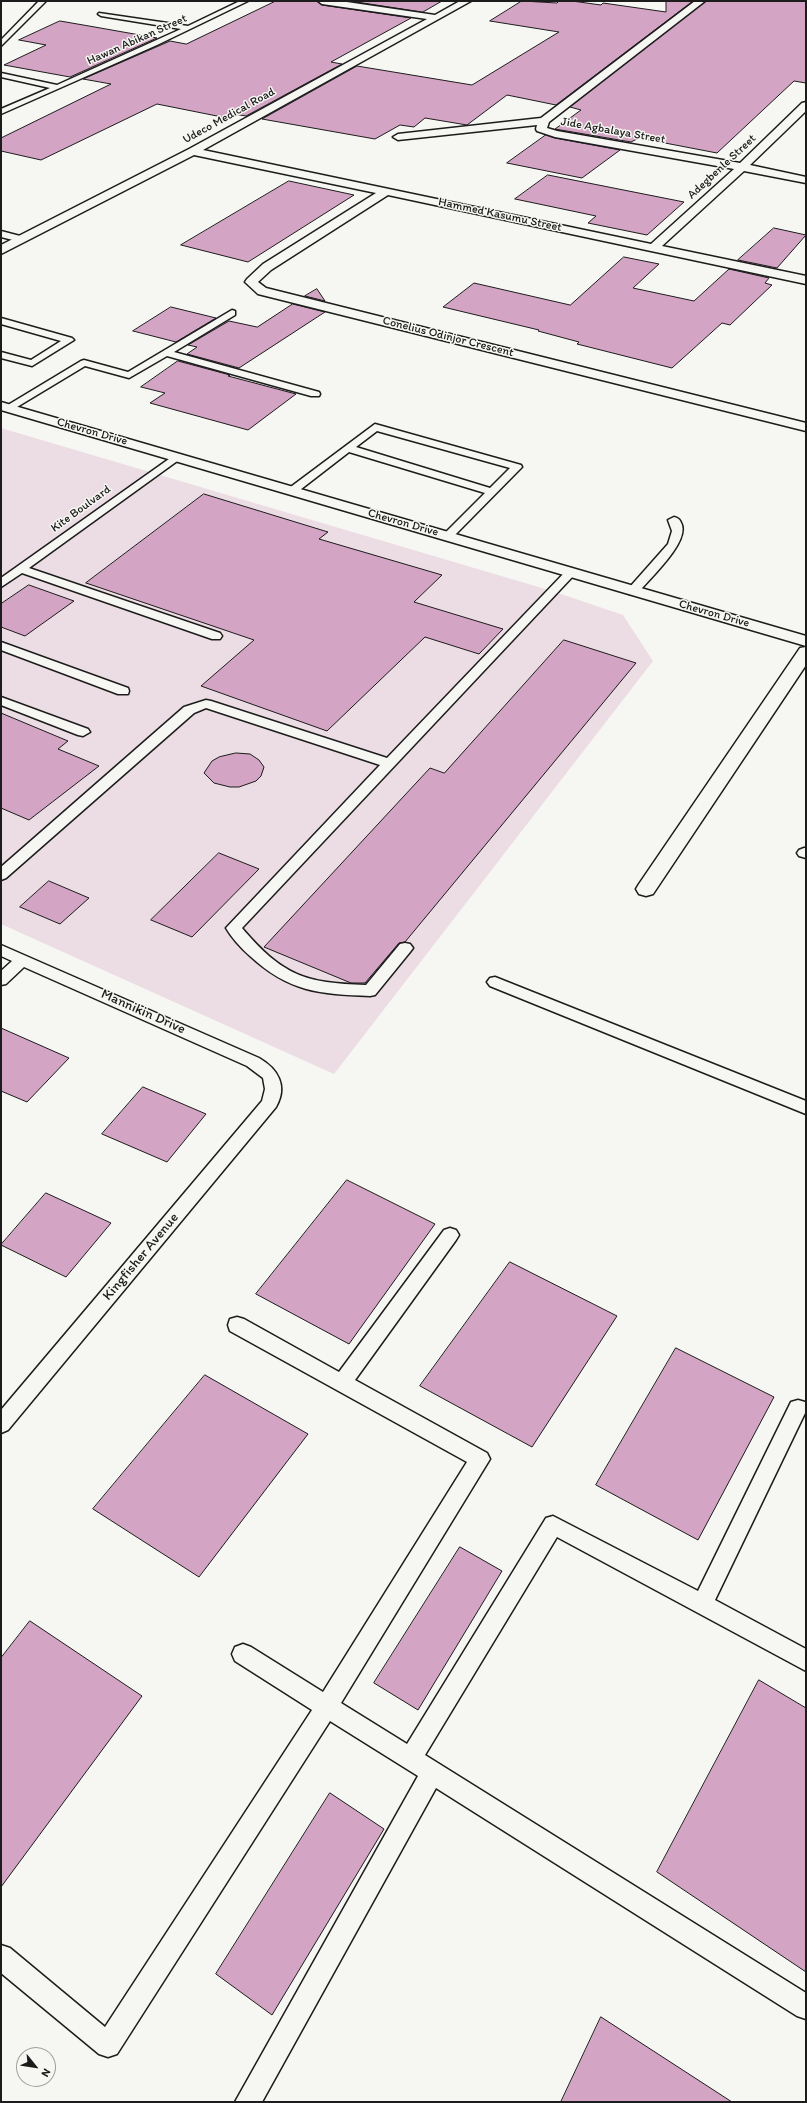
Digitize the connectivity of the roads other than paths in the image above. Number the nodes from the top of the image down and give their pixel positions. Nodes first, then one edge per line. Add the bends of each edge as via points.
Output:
1 (43, 1) edge
2 (246, 1) edge
3 (322, 1) edge
4 (466, 1) edge
5 (701, 1) edge
6 (102, 14) dead end
7 (436, 18) junction
8 (189, 28) junction
9 (1, 44) edge
10 (1, 75) edge
11 (58, 87) junction
12 (806, 105) edge
13 (1, 112) edge
14 (544, 122) junction
15 (398, 137) dead end
16 (193, 151) junction
17 (742, 167) junction
18 (806, 180) edge
19 (387, 191) junction
20 (1, 234) edge
21 (21, 239) junction
22 (654, 247) junction
23 (1, 250) edge
24 (806, 280) edge
25 (232, 313) dead end
26 (1, 321) edge
27 (165, 353) junction
28 (1, 355) edge
29 (15, 359) junction
30 (6, 365) dead end
31 (315, 394) dead end
32 (5, 407) edge
33 (806, 427) edge
34 (348, 448) junction
35 (176, 457) junction
36 (292, 491) junction
37 (493, 492) junction
38 (674, 520) dead end
39 (448, 536) junction
40 (21, 568) junction
41 (571, 572) junction
42 (1, 583) edge
43 (633, 591) junction
44 (216, 636) dead end
45 (806, 641) edge
46 (1, 646) edge
47 (806, 652) edge
48 (123, 691) dead end
49 (1, 701) edge
50 (83, 732) dead end
51 (389, 763) junction
52 (1, 875) edge
53 (646, 889) dead end
54 (405, 948) dead end
55 (1, 950) edge
56 (23, 959) junction
57 (1, 980) edge
58 (495, 982) dead end
59 (274, 1086) joint
60 (806, 1108) edge
61 (450, 1235) dead end
62 (237, 1325) dead end
63 (342, 1383) junction
64 (798, 1408) dead end
65 (1, 1424) edge
66 (702, 1605) junction
67 (243, 1654) dead end
68 (806, 1660) edge
69 (328, 1706) junction
70 (410, 1759) junction
71 (432, 1773) junction
72 (1, 1957) edge
73 (806, 2007) edge
74 (248, 2102) edge

1 - 9 lane
2 - 8 lane, Hawan Abikan Street
3 - 7 street
4 - 7 street, Udeco Medical Road
5 - 14 street, Jide Agbalaya Street
6 - 8 lane
7 - 16 street, Udeco Medical Road
8 - 11 lane, Hawan Abikan Street
10 - 11 lane
11 - 13 lane
12 - 17 street, Adegbenle Street
14 - 15 street
14 - 17 street, Jide Agbalaya Street via 541,129 555,134
16 - 19 street, Hammed Kasumu Street
16 - 21 street, Udeco Medical Road
17 - 18 street
17 - 22 street, Adegbenle Street
19 - 22 street, Hammed Kasumu Street
19 - 33 street, Conelius Odinjor Crescent via 267,267 251,282 262,291
20 - 21 lane
21 - 23 street, Udeco Medical Road
22 - 24 street, Hammed Kasumu Street
25 - 27 lane
26 - 29 lane via 69,340 32,363
27 - 31 lane
27 - 32 lane via 129,375 84,363
28 - 29 lane
29 - 30 lane
32 - 35 street, Chevron Drive
34 - 36 lane
34 - 37 lane
34 - 37 lane via 375,427 517,467
35 - 36 street, Chevron Drive
35 - 40 lane, Kite Boulvard
36 - 39 street, Chevron Drive
37 - 39 lane
38 - 43 lane via 678,531 673,545
39 - 41 street, Chevron Drive
40 - 42 lane, Kite Boulvard
40 - 44 lane
41 - 43 street, Chevron Drive
41 - 51 lane
43 - 45 street, Chevron Drive
46 - 48 lane
47 - 53 street
49 - 50 lane
51 - 52 lane via 206,704 189,710
51 - 54 lane via 233,928 252,951 294,980 340,990 370,991
55 - 56 lane, Mannikin Drive
56 - 57 lane
56 - 59 lane, Mannikin Drive via 253,1062 267,1070
58 - 60 lane
59 - 65 lane, Kingfisher Avenue via 270,1103
61 - 63 lane
62 - 63 lane
63 - 69 lane via 480,1459
64 - 66 lane
66 - 68 lane
66 - 70 lane via 553,1525
67 - 69 lane
69 - 70 lane
69 - 72 lane via 108,2045
70 - 71 lane
71 - 73 lane
71 - 74 lane

